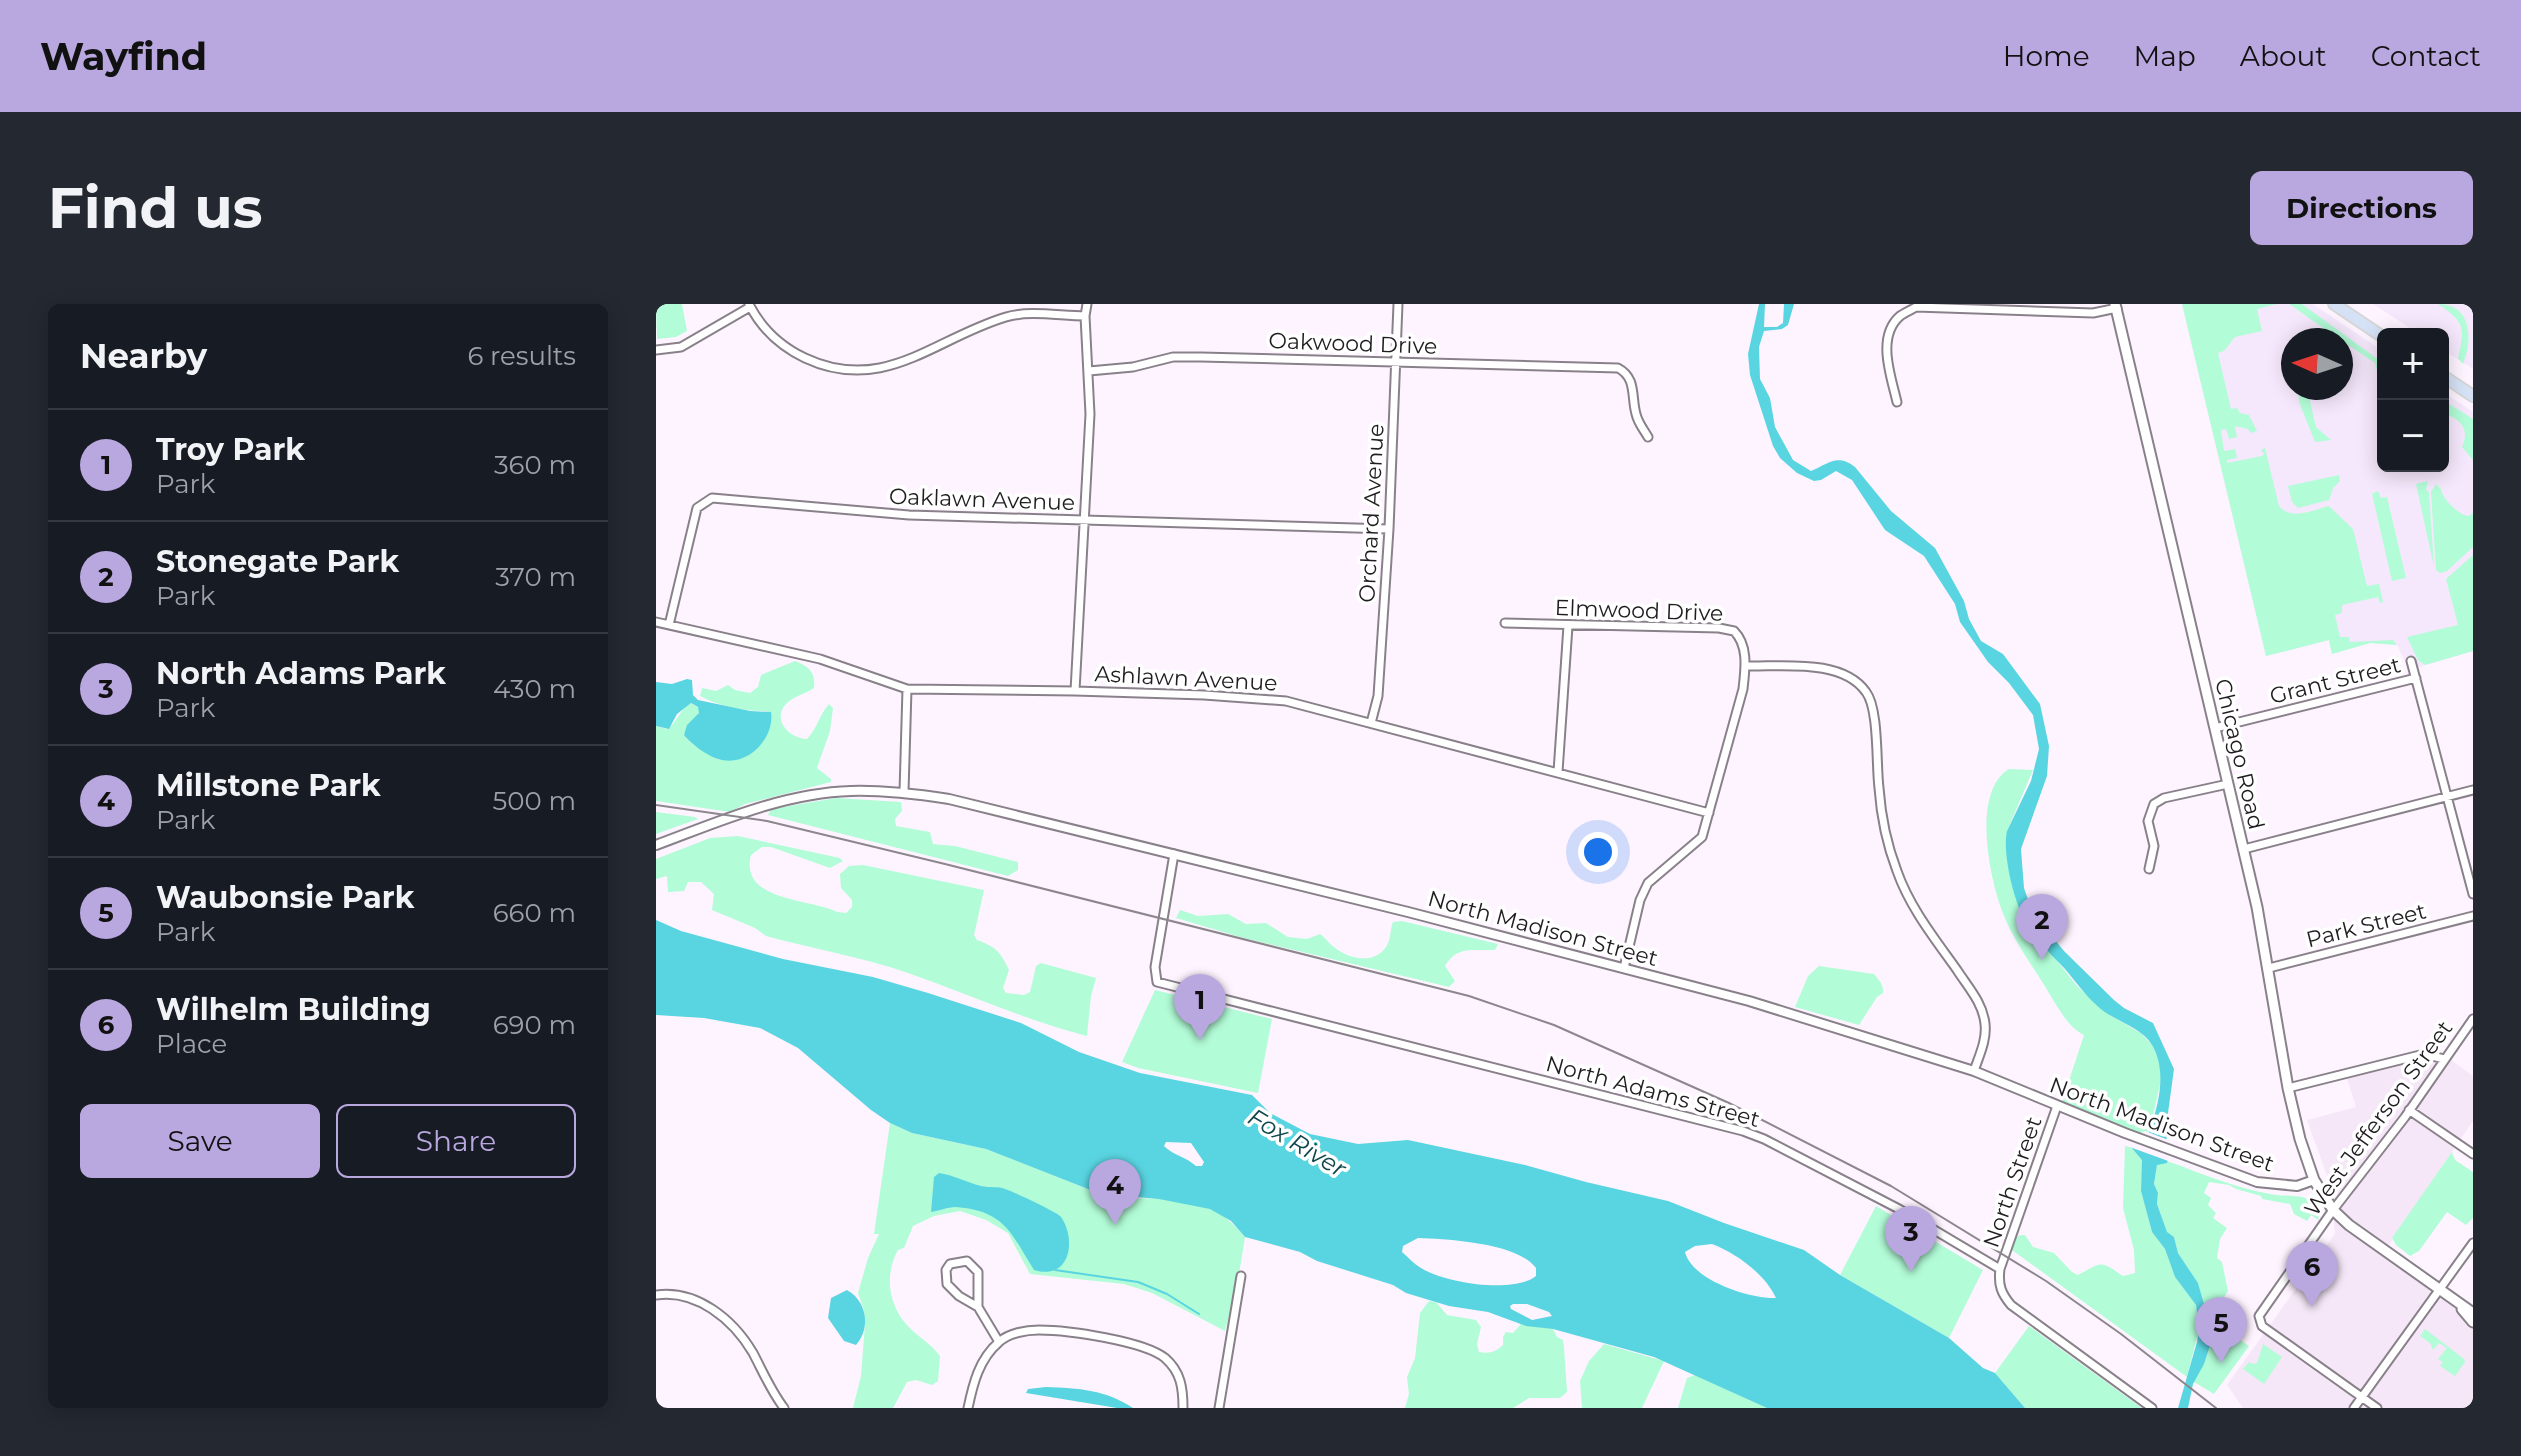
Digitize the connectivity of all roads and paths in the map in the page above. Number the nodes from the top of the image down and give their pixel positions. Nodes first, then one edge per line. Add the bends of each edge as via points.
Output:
1 (1087, 304) edge
2 (1398, 304) edge
3 (2334, 304) edge
4 (750, 306) edge
5 (2116, 306) edge
6 (1085, 316) junction
7 (2377, 333) edge
8 (656, 350) edge
9 (1396, 363) junction
10 (1089, 371) junction
11 (2449, 380) edge
12 (2473, 396) edge
13 (1897, 402) dead end
14 (1648, 437) dead end
15 (1085, 520) junction
16 (1389, 529) junction
17 (656, 622) edge
18 (1505, 623) dead end
19 (669, 625) junction
20 (1568, 626) junction
21 (2411, 661) dead end
22 (1745, 666) junction
23 (2416, 678) junction
24 (907, 689) junction
25 (1075, 691) junction
26 (1371, 723) junction
27 (2215, 728) junction
28 (1558, 772) junction
29 (2228, 784) junction
30 (2473, 790) edge
31 (904, 792) junction
32 (2448, 797) junction
33 (1709, 813) junction
34 (656, 845) edge
35 (2244, 849) junction
36 (1174, 854) junction
37 (2149, 869) dead end
38 (2473, 894) edge
39 (2473, 916) edge
40 (1624, 968) junction
41 (2269, 968) junction
42 (2473, 1019) edge
43 (2444, 1059) junction
44 (1974, 1071) junction
45 (2288, 1088) junction
46 (2057, 1106) junction
47 (2409, 1110) junction
48 (2473, 1154) edge
49 (2314, 1180) junction
50 (2333, 1210) junction
51 (2473, 1243) edge
52 (2000, 1269) junction
53 (1241, 1276) dead end
54 (2439, 1289) junction
55 (656, 1295) edge
56 (2458, 1303) junction
57 (978, 1307) junction
58 (2473, 1313) edge
59 (2473, 1322) edge
60 (999, 1342) junction
61 (2362, 1397) junction
62 (784, 1408) edge
63 (968, 1408) edge
64 (1183, 1408) edge
65 (1219, 1408) edge
66 (2152, 1408) edge
67 (2354, 1408) edge
68 (2377, 1408) edge

1 - 6 street
2 - 9 street, Orchard Avenue
3 - 7 main road
4 - 6 street via 763,328 798,355 858,370 901,364 1009,316
4 - 8 street via 681,347
5 - 13 street via 2093,313 1916,307 1899,317 1888,335 1887,358
5 - 27 main road, Chicago Road
6 - 10 street
9 - 10 street, Oakwood Drive via 1173,357
9 - 14 street, Oakwood Drive via 1618,368 1630,380 1636,414
9 - 16 street, Orchard Avenue
10 - 15 street
11 - 12 main road
15 - 16 street, Oaklawn Avenue
15 - 19 street, Oaklawn Avenue via 856,512 712,498 697,508
15 - 25 street
16 - 26 street, Orchard Avenue via 1378,696
17 - 19 street, Ashlawn Avenue
18 - 20 street, Elmwood Drive
19 - 24 street, Ashlawn Avenue via 820,659
20 - 22 street, Elmwood Drive via 1727,629 1739,636
20 - 28 street
21 - 23 street
22 - 33 street
22 - 44 street via 1848,675 1867,692 1875,711 1885,832 1897,873 1914,908 1979,1003 1985,1025
23 - 27 street, Grant Street
23 - 32 street
24 - 25 street, Ashlawn Avenue
24 - 31 street
25 - 26 street, Ashlawn Avenue via 1255,697
26 - 28 street, Ashlawn Avenue
27 - 29 main road, Chicago Road
28 - 33 street, Ashlawn Avenue
29 - 35 main road, Chicago Road
29 - 37 street via 2154,804 2148,821 2154,846
30 - 32 street
31 - 34 street, North Madison Street via 848,791 788,800
31 - 36 street, North Madison Street
32 - 35 street
32 - 38 street
33 - 40 street via 1696,844 1648,883
35 - 41 main road, Chicago Road
36 - 40 street, North Madison Street
36 - 52 street, North Adams Street via 1157,982 1743,1131 1899,1209
39 - 41 street, Park Street
40 - 44 street, North Madison Street via 1797,1014
41 - 45 main road, Chicago Road
42 - 43 street, West Jefferson Street
43 - 45 street via 2424,1054
43 - 47 street, West Jefferson Street
44 - 46 street, North Madison Street
45 - 49 main road, Chicago Road
46 - 49 street, North Madison Street via 2257,1182 2297,1186
46 - 52 street, North Street
47 - 48 street
47 - 50 street, West Jefferson Street
49 - 50 main road, Chicago Road
50 - 54 main road, Chicago Road
50 - 61 street, West Jefferson Street via 2259,1319
51 - 54 street
52 - 66 street via 2001,1293 2011,1305
53 - 65 street
54 - 56 main road, Chicago Road
54 - 61 street
55 - 62 street via 697,1299 726,1322 741,1336
56 - 58 main road
56 - 59 main road
57 - 57 street via 978,1272 967,1261 950,1264 947,1284
57 - 60 street
60 - 63 street via 979,1368
60 - 64 street via 1037,1330 1155,1351 1176,1370
61 - 67 street
61 - 68 street

